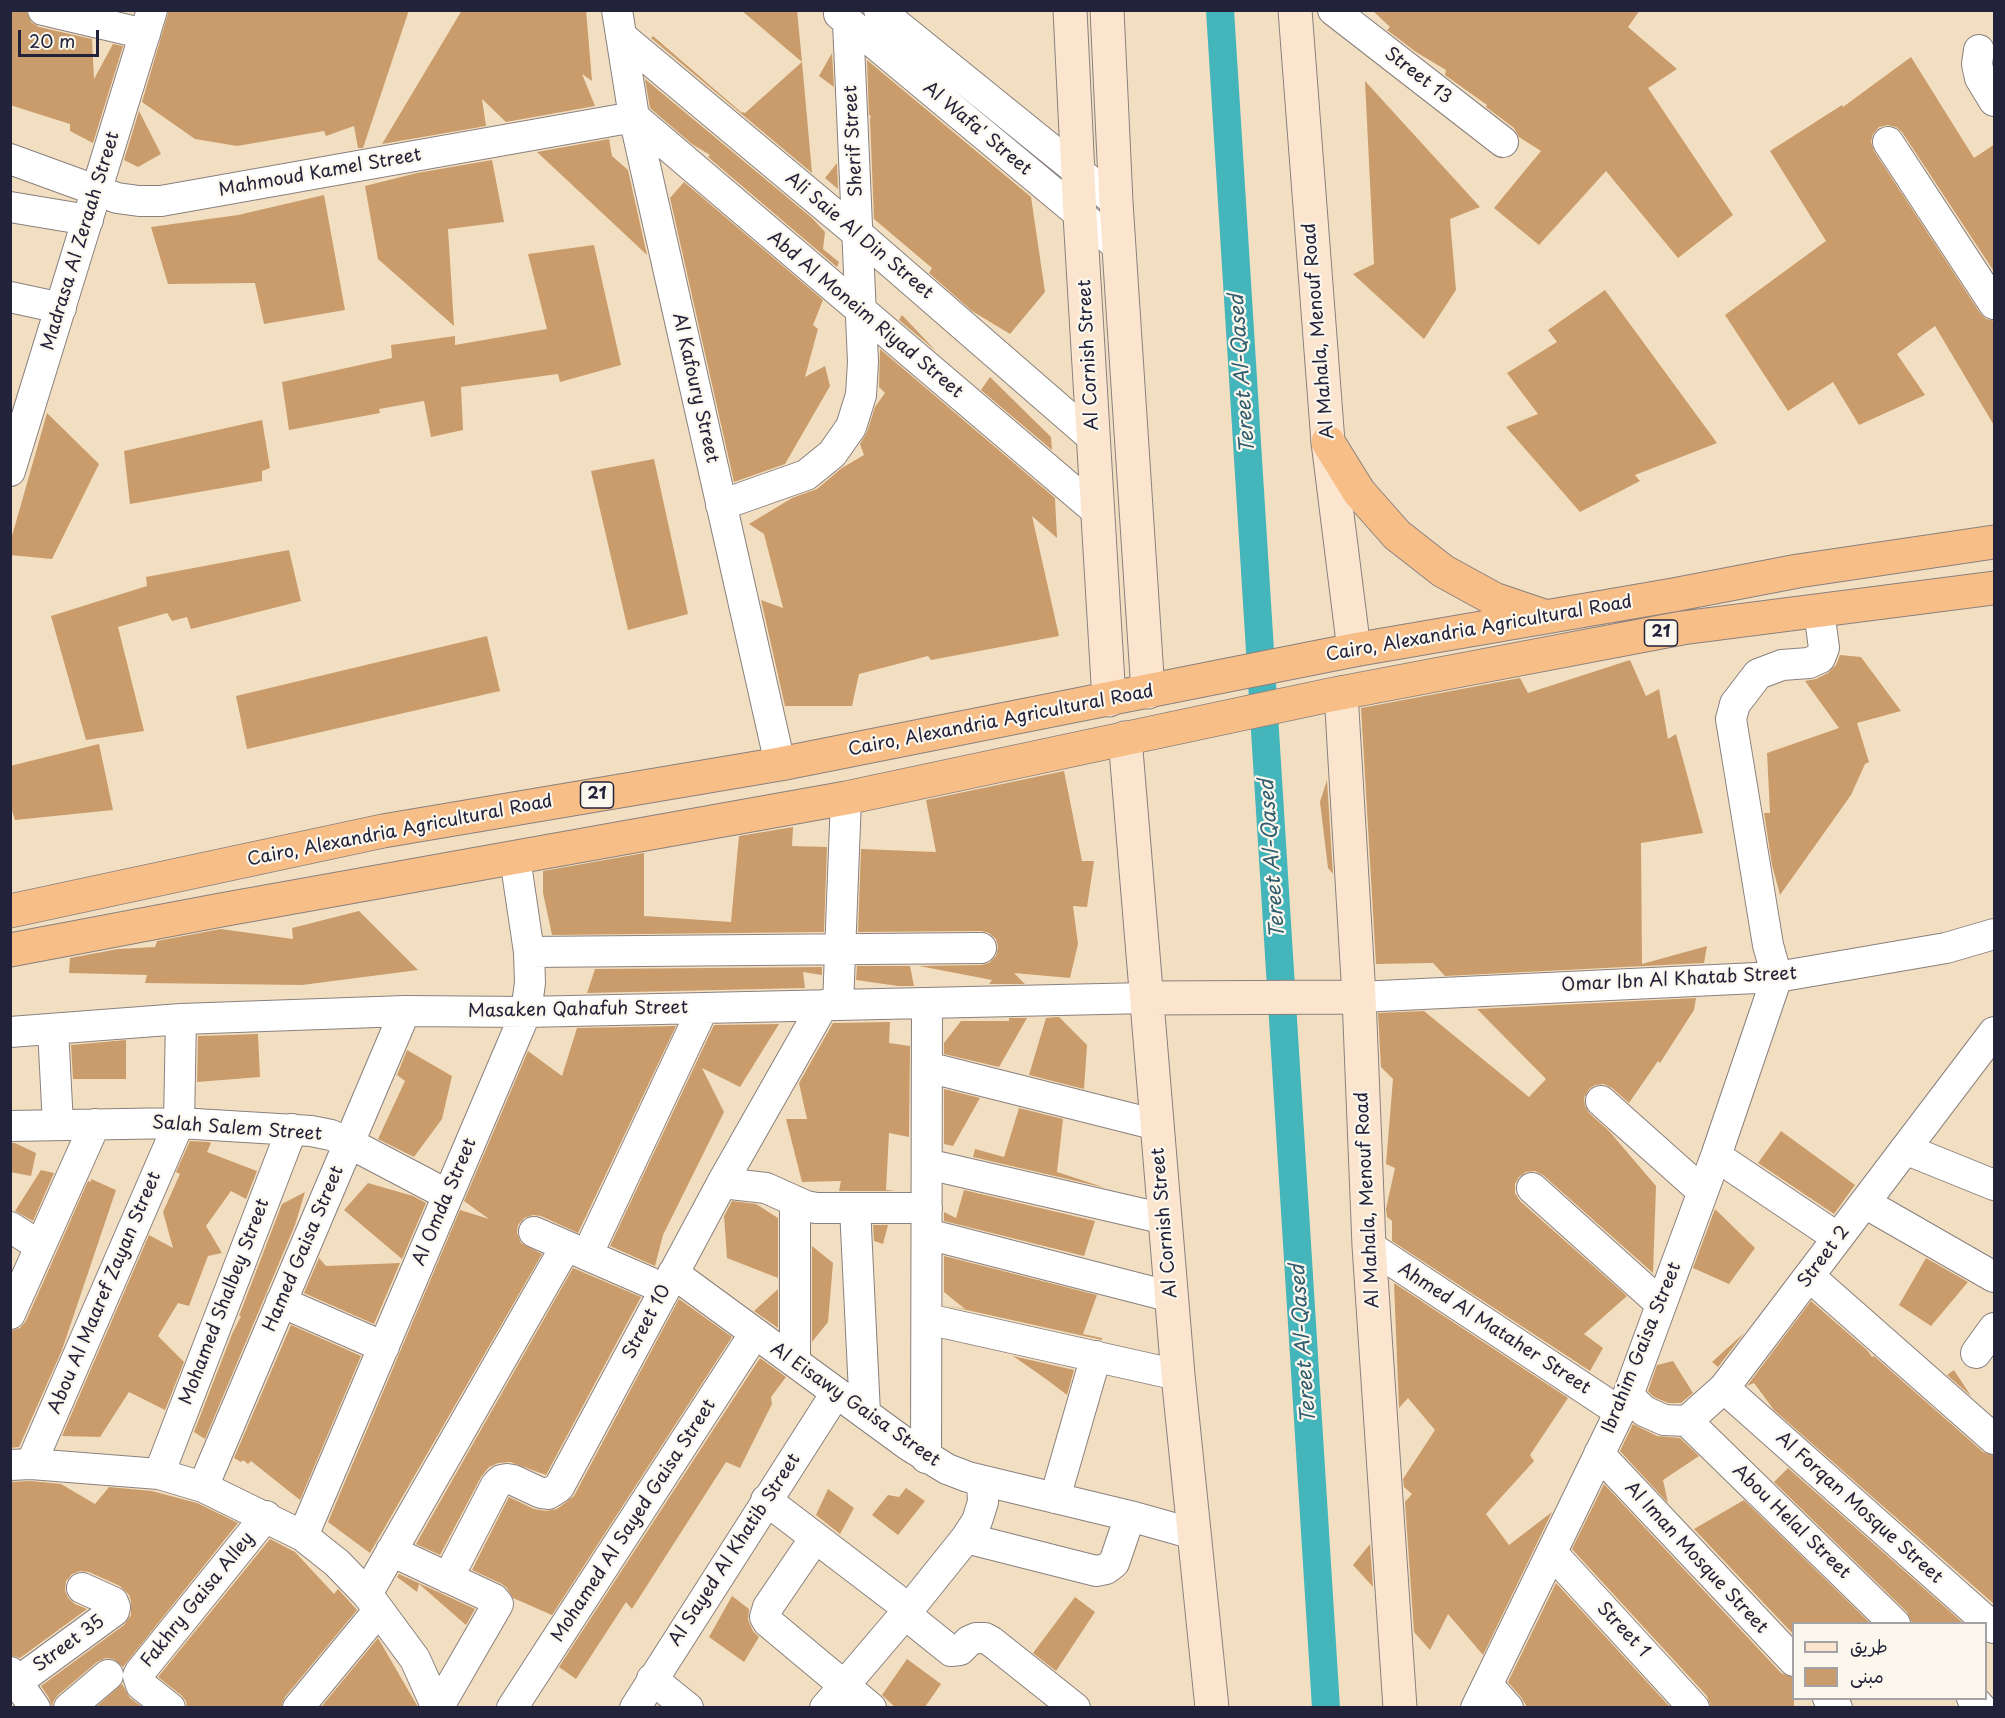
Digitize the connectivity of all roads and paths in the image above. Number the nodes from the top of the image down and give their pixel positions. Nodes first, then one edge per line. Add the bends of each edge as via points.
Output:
1 (43, 10) edge
2 (879, 10) edge
3 (1070, 10) edge
4 (1107, 10) edge
5 (1295, 10) edge
6 (1333, 10) edge
7 (841, 16) edge
8 (149, 22) edge
9 (619, 23) edge
10 (1979, 50) dead end
11 (1995, 100) edge
12 (634, 117) junction
13 (1503, 142) dead end
14 (1888, 142) dead end
15 (10, 159) edge
16 (1079, 172) junction
17 (97, 190) junction
18 (1116, 202) junction
19 (10, 207) edge
20 (1080, 215) junction
21 (88, 220) junction
22 (858, 234) junction
23 (1119, 247) junction
24 (10, 297) edge
25 (1995, 304) edge
26 (61, 308) junction
27 (861, 312) junction
28 (17, 430) edge
29 (1094, 439) junction
30 (1328, 442) junction
31 (10, 471) edge
32 (722, 505) junction
33 (1098, 512) junction
34 (1995, 542) edge
35 (1798, 571) junction
36 (1995, 588) edge
37 (1673, 595) junction
38 (1813, 611) junction
39 (1549, 617) junction
40 (1682, 628) junction
41 (1347, 652) junction
42 (1148, 692) junction
43 (1335, 694) junction
44 (1109, 700) junction
45 (1125, 738) junction
46 (780, 764) junction
47 (846, 798) junction
48 (383, 831) junction
49 (514, 858) junction
50 (211, 867) junction
51 (394, 880) junction
52 (221, 910) junction
53 (10, 911) edge
54 (1995, 934) edge
55 (981, 948) dead end
56 (840, 949) junction
57 (10, 950) edge
58 (529, 952) junction
59 (1777, 976) junction
60 (1359, 997) junction
61 (1147, 998) junction
62 (927, 1003) junction
63 (831, 1005) junction
64 (703, 1008) junction
65 (405, 1011) junction
66 (526, 1012) junction
67 (181, 1019) junction
68 (53, 1029) junction
69 (10, 1032) edge
70 (1995, 1032) edge
71 (927, 1067) junction
72 (1601, 1101) dead end
73 (179, 1123) junction
74 (94, 1124) junction
75 (58, 1125) junction
76 (1157, 1125) junction
77 (10, 1126) edge
78 (292, 1130) junction
79 (349, 1143) junction
80 (1905, 1149) junction
81 (1716, 1156) junction
82 (927, 1164) junction
83 (722, 1183) junction
84 (1995, 1185) edge
85 (1532, 1188) dead end
86 (1702, 1191) junction
87 (448, 1195) junction
88 (795, 1201) junction
89 (1865, 1203) junction
90 (855, 1208) junction
91 (1165, 1219) junction
92 (927, 1221) junction
93 (10, 1227) edge
94 (534, 1232) dead end
95 (1838, 1238) junction
96 (40, 1246) junction
97 (1369, 1246) junction
98 (576, 1251) junction
99 (1809, 1276) junction
100 (1995, 1277) edge
101 (669, 1281) junction
102 (1172, 1297) junction
103 (281, 1302) junction
104 (1661, 1304) junction
105 (10, 1314) edge
106 (927, 1319) junction
107 (1995, 1328) edge
108 (755, 1333) junction
109 (384, 1347) junction
110 (1976, 1353) dead end
111 (1096, 1356) junction
112 (795, 1362) junction
113 (1178, 1374) junction
114 (1724, 1388) junction
115 (836, 1393) junction
116 (1624, 1403) junction
117 (865, 1413) junction
118 (1687, 1421) junction
119 (1995, 1438) edge
120 (1599, 1454) junction
121 (927, 1458) junction
122 (21, 1465) edge
123 (159, 1474) junction
124 (982, 1481) junction
125 (203, 1487) junction
126 (1055, 1498) junction
127 (766, 1500) junction
128 (266, 1516) junction
129 (1130, 1516) junction
130 (1194, 1534) junction
131 (303, 1536) junction
132 (815, 1538) junction
133 (966, 1538) junction
134 (391, 1551) junction
135 (1551, 1553) junction
136 (448, 1578) junction
137 (82, 1588) dead end
138 (373, 1602) junction
139 (907, 1612) junction
140 (1894, 1622) edge
141 (1995, 1628) edge
142 (1792, 1659) edge
143 (108, 1676) dead end
144 (652, 1679) junction
145 (844, 1685) junction
146 (20, 1692) edge
147 (1482, 1696) edge
148 (520, 1705) edge
149 (69, 1707) edge
150 (170, 1707) edge
151 (298, 1707) edge
152 (438, 1707) edge
153 (635, 1707) edge
154 (688, 1707) edge
155 (825, 1707) edge
156 (871, 1707) edge
157 (1075, 1707) edge
158 (1212, 1707) edge
159 (1400, 1707) edge
160 (1508, 1707) edge
161 (1694, 1707) edge

1 - 8 street
2 - 16 street, Al Wafa' Street
3 - 16 main road, Al Cornish Street
4 - 18 main road, Al Cornish Street
5 - 30 main road, Al Mahala, Menouf Road
6 - 13 street, Street 13
7 - 20 street, Al Wafa' Street
7 - 22 street, Sherif Street
8 - 17 street, Madrasa Al Zeraah Street
9 - 12 street, Al Kafoury Street
9 - 22 street, Ali Saie Al Din Street
10 - 11 street via 1980,78
12 - 17 street, Mahmoud Kamel Street via 161,201 117,198
12 - 27 street, Abd Al Moneim Riyad Street
12 - 32 street, Al Kafoury Street
14 - 25 street
15 - 17 street, Mahmoud Kamel Street
16 - 18 street, Al Wafa' Street
16 - 20 main road, Al Cornish Street
17 - 21 street, Madrasa Al Zeraah Street
18 - 23 main road, Al Cornish Street
19 - 21 street
20 - 23 street, Al Wafa' Street
20 - 29 main road, Al Cornish Street
21 - 26 street, Madrasa Al Zeraah Street
22 - 27 street, Sherif Street
22 - 29 street, Ali Saie Al Din Street
23 - 42 main road, Al Cornish Street
24 - 26 street
26 - 28 street, Madrasa Al Zeraah Street
27 - 32 street, Sherif Street via 861,395 851,427 832,454 806,475
27 - 33 street, Abd Al Moneim Riyad Street
28 - 31 street, Madrasa Al Zeraah Street
29 - 33 main road, Al Cornish Street
30 - 39 highway via 1359,492 1397,535 1443,571 1494,599
30 - 41 main road, Al Mahala, Menouf Road
32 - 46 street, Al Kafoury Street
33 - 44 main road, Al Cornish Street
34 - 35 highway, Cairo, Alexandria Agricultural Road / 21
35 - 37 highway, Cairo, Alexandria Agricultural Road / 21
35 - 38 highway via 1790,580 1789,594 1795,607
36 - 38 highway, Cairo, Alexandria Agricultural Road / 21
37 - 39 highway, Cairo, Alexandria Agricultural Road / 21
37 - 40 highway via 1689,604 1691,613
38 - 40 highway, Cairo, Alexandria Agricultural Road / 21
38 - 59 street via 1824,648 1820,658 1758,674 1735,704 1731,719 1768,945
39 - 41 highway, Cairo, Alexandria Agricultural Road / 21
40 - 43 highway, Cairo, Alexandria Agricultural Road / 21
41 - 42 highway, Cairo, Alexandria Agricultural Road / 21
42 - 44 highway, Cairo, Alexandria Agricultural Road / 21
43 - 45 highway, Cairo, Alexandria Agricultural Road / 21
43 - 60 main road, Al Mahala, Menouf Road
44 - 46 highway, Cairo, Alexandria Agricultural Road / 21
45 - 47 highway, Cairo, Alexandria Agricultural Road / 21
45 - 61 main road, Al Cornish Street
46 - 48 highway, Cairo, Alexandria Agricultural Road / 21
47 - 49 highway, Cairo, Alexandria Agricultural Road / 21
47 - 56 street
48 - 50 highway, Cairo, Alexandria Agricultural Road / 21
48 - 51 highway via 378,858
49 - 51 highway, Cairo, Alexandria Agricultural Road / 21
49 - 58 street, Al Omda Street
50 - 52 highway via 226,886
50 - 53 highway, Cairo, Alexandria Agricultural Road / 21
51 - 52 highway, Cairo, Alexandria Agricultural Road / 21
52 - 57 highway, Cairo, Alexandria Agricultural Road / 21
54 - 59 street, Omar Ibn Al Khatab Street via 1946,948
55 - 56 street
56 - 58 street
56 - 63 street
58 - 66 street, Al Omda Street
59 - 60 street, Omar Ibn Al Khatab Street
59 - 81 street, Ibrahim Gaisa Street
60 - 61 main road
60 - 97 main road, Al Mahala, Menouf Road
61 - 62 street, Masaken Qahafuh Street
61 - 76 main road, Al Cornish Street
62 - 63 street, Masaken Qahafuh Street
62 - 71 street
63 - 64 street, Masaken Qahafuh Street
63 - 83 street, Street 10
64 - 66 street, Masaken Qahafuh Street
64 - 98 street
65 - 66 street, Masaken Qahafuh Street
65 - 67 street, Masaken Qahafuh Street
65 - 79 street, Hamed Gaisa Street
66 - 87 street, Al Omda Street
67 - 68 street, Masaken Qahafuh Street
67 - 73 street
68 - 69 street, Masaken Qahafuh Street
68 - 75 street
70 - 80 street, Street 2
71 - 76 street
71 - 82 street
72 - 86 street
73 - 74 street, Salah Salem Street
73 - 78 street, Salah Salem Street
73 - 122 street, Abou Al Maaref Zayan Street
74 - 75 street, Salah Salem Street
74 - 96 street
75 - 77 street, Salah Salem Street
76 - 91 main road, Al Cornish Street
78 - 79 street, Salah Salem Street via 331,1135
78 - 123 street, Mohamed Shalbey Street
79 - 87 street, Salah Salem Street
79 - 103 street, Hamed Gaisa Street
80 - 84 street
80 - 89 street, Street 2
81 - 86 street, Ibrahim Gaisa Street
81 - 95 street
82 - 91 street
82 - 92 street
83 - 88 street via 766,1188
83 - 101 street, Street 10
85 - 104 street
86 - 104 street, Ibrahim Gaisa Street
87 - 109 street, Al Omda Street
88 - 90 street via 816,1208
88 - 112 street
89 - 95 street, Street 2
89 - 100 street
90 - 92 street
90 - 117 street
91 - 102 main road, Al Cornish Street
92 - 102 street
92 - 106 street
93 - 96 street
94 - 98 street, Al Eisawy Gaisa Street
95 - 99 street, Street 2
96 - 105 street
97 - 116 street, Ahmed Al Mataher Street
97 - 159 main road, Al Mahala, Menouf Road
98 - 101 street, Al Eisawy Gaisa Street
98 - 134 street
99 - 114 street, Street 2
99 - 119 street
101 - 108 street, Al Eisawy Gaisa Street
101 - 136 street, Street 10 via 560,1487 548,1494 513,1480 501,1480
102 - 113 main road, Al Cornish Street
103 - 109 street
103 - 125 street, Hamed Gaisa Street
104 - 116 street, Ibrahim Gaisa Street
106 - 111 street
106 - 121 street
107 - 110 street
108 - 112 street, Al Eisawy Gaisa Street
108 - 148 street, Mohamed Al Sayed Gaisa Street
109 - 131 street, Al Omda Street
111 - 113 street
111 - 126 street
112 - 115 street, Al Eisawy Gaisa Street
113 - 130 main road, Al Cornish Street
114 - 118 street, Street 2
114 - 141 street, Al Forqan Mosque Street
115 - 117 street, Al Eisawy Gaisa Street
115 - 127 street, Al Sayed Al Khatib Street
116 - 118 street via 1664,1420
116 - 120 street, Ibrahim Gaisa Street
117 - 121 street, Al Eisawy Gaisa Street
118 - 140 street, Abou Helal Street
120 - 135 street, Ibrahim Gaisa Street
120 - 142 street, Al Iman Mosque Street
121 - 124 street, Al Eisawy Gaisa Street
122 - 123 street
123 - 125 street
124 - 126 street, Al Eisawy Gaisa Street
124 - 133 street via 983,1502
125 - 128 street
126 - 129 street, Al Eisawy Gaisa Street
127 - 132 street
127 - 144 street, Al Sayed Al Khatib Street
128 - 131 street
128 - 150 street, Fakhry Gaisa Alley via 140,1672 138,1681
129 - 130 street, Al Eisawy Gaisa Street
129 - 133 street via 1114,1563 1096,1571
130 - 158 main road, Al Cornish Street
131 - 138 street via 337,1563
132 - 139 street
132 - 145 street via 765,1617
133 - 139 street
134 - 136 street
134 - 138 street
135 - 147 street, Ibrahim Gaisa Street
135 - 161 street, Street 1
136 - 152 street via 494,1599 498,1605
137 - 146 street, Street 35 via 113,1602 114,1611
138 - 151 street
138 - 152 street via 415,1659
139 - 145 street
139 - 157 street via 951,1651 960,1650 976,1638 985,1638
143 - 149 street
144 - 153 street, Al Sayed Al Khatib Street
144 - 154 street
145 - 155 street
145 - 156 street
147 - 160 street

